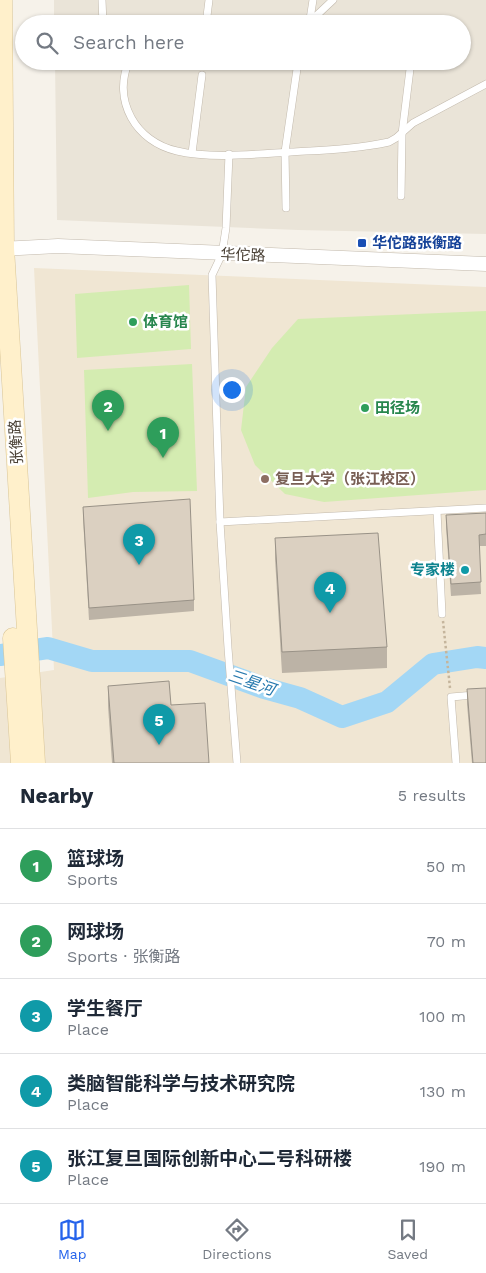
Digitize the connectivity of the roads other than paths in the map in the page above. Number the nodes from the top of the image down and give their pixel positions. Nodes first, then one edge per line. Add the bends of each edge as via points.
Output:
1 (2, 0) edge
2 (102, 0) edge
3 (209, 0) edge
4 (313, 0) edge
5 (333, 0) edge
6 (103, 15) edge
7 (207, 15) edge
8 (311, 15) edge
9 (315, 15) edge
10 (125, 70) edge
11 (297, 70) edge
12 (410, 70) edge
13 (202, 76) dead end
14 (486, 84) edge
15 (402, 134) junction
16 (285, 152) junction
17 (192, 153) junction
18 (228, 154) junction
19 (401, 196) dead end
20 (286, 208) dead end
21 (2, 249) edge
22 (222, 254) junction
23 (486, 264) edge
24 (0, 416) edge
25 (486, 508) edge
26 (437, 511) junction
27 (220, 522) junction
28 (442, 614) road end
29 (20, 629) junction
30 (23, 672) junction
31 (486, 694) edge
32 (21, 763) edge
33 (35, 763) edge
34 (237, 763) edge
35 (456, 763) edge

1 - 21 main road, 张衡路
2 - 6 lane
3 - 7 lane
4 - 8 lane
5 - 9 lane
10 - 17 lane via 124,102 132,119 159,144
11 - 16 lane
12 - 15 lane
13 - 17 lane
14 - 15 lane via 413,124
15 - 16 lane via 381,144
15 - 19 lane
16 - 18 lane
16 - 20 lane
17 - 18 lane
18 - 22 lane
21 - 22 street, 华佗路 via 58,246
21 - 29 main road, 张衡路
22 - 23 street, 华佗路
22 - 27 lane via 212,275
24 - 29 main road, 张衡路
25 - 26 lane
26 - 27 lane
26 - 28 lane
27 - 34 lane
29 - 30 main road, 张衡路
30 - 32 main road, 张衡路
30 - 33 main road, 张衡路
31 - 35 lane via 451,697

